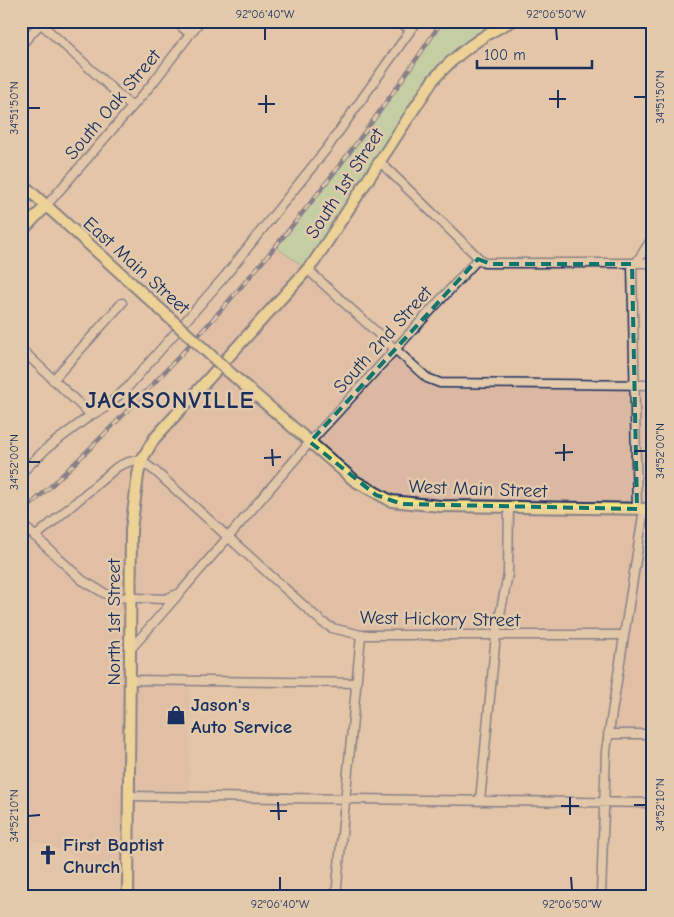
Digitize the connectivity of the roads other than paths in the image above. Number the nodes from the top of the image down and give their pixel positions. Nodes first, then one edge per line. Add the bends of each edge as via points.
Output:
1 (174, 21) edge
2 (200, 21) edge
3 (398, 21) edge
4 (417, 21) edge
5 (512, 21) edge
6 (39, 23) edge
7 (412, 30) junction
8 (190, 34) junction
9 (21, 44) edge
10 (132, 107) junction
11 (380, 162) junction
12 (21, 183) edge
13 (46, 206) junction
14 (21, 232) edge
15 (653, 238) edge
16 (478, 259) junction
17 (653, 263) edge
18 (634, 264) junction
19 (307, 269) junction
20 (122, 303) dead end
21 (21, 349) edge
22 (395, 349) junction
23 (229, 372) joint
24 (213, 375) joint
25 (53, 380) junction
26 (635, 385) junction
27 (653, 385) edge
28 (91, 415) junction
29 (310, 442) junction
30 (141, 461) junction
31 (21, 473) edge
32 (509, 507) junction
33 (645, 509) edge
34 (25, 527) dead end
35 (35, 537) junction
36 (228, 538) junction
37 (180, 593) junction
38 (131, 599) junction
39 (361, 634) junction
40 (496, 635) junction
41 (622, 635) junction
42 (129, 650) junction
43 (130, 680) junction
44 (357, 683) junction
45 (608, 734) junction
46 (653, 734) edge
47 (129, 796) junction
48 (346, 799) junction
49 (480, 801) junction
50 (602, 803) junction
51 (653, 803) edge
52 (128, 896) edge
53 (336, 896) edge
54 (601, 896) edge

1 - 8 street
2 - 8 street, South Oak Street
3 - 7 street
4 - 7 street
5 - 11 main road, South 1st Street via 472,43 441,71
6 - 9 street
6 - 10 street
7 - 28 street via 328,147 225,276 127,388 102,410
8 - 10 street, South Oak Street
10 - 13 street, South Oak Street
11 - 16 street
11 - 19 main road, South 1st Street
12 - 13 main road, East Main Street
13 - 14 main road
13 - 23 main road, East Main Street, bridge
15 - 18 street
16 - 18 street via 491,264
16 - 22 street, South 2nd Street
17 - 18 street
18 - 26 street
19 - 22 street
19 - 24 main road, South 1st Street
20 - 25 street
21 - 25 street
22 - 26 street via 427,378 440,383
22 - 29 street, South 2nd Street
23 - 29 main road, West Main Street
24 - 30 main road, North 1st Street via 154,439
25 - 28 street
26 - 27 street
26 - 33 street
28 - 31 street via 47,448
29 - 32 main road, West Main Street via 355,481 391,502
29 - 36 street, South 2nd Street
30 - 35 street via 130,460 117,467
30 - 36 street, West Hickory Street
30 - 38 main road, North 1st Street via 131,530
32 - 33 main road, West Main Street
32 - 40 street via 508,574
33 - 41 street
34 - 35 street
35 - 38 street via 71,571 100,592
36 - 37 street, South 2nd Street
36 - 39 street, West Hickory Street via 322,622 332,628
37 - 38 street via 165,599
37 - 42 street, South 2nd Street
38 - 42 main road, North 1st Street
39 - 40 street, West Hickory Street
39 - 44 street
40 - 41 street, West Hickory Street
40 - 49 street
41 - 45 street
42 - 43 main road, North 1st Street
43 - 44 street
43 - 47 main road, North 1st Street
44 - 48 street
45 - 46 street
45 - 50 street
47 - 48 street
47 - 52 main road, North 1st Street
48 - 49 street
48 - 53 street
49 - 50 street
50 - 51 street
50 - 54 street

